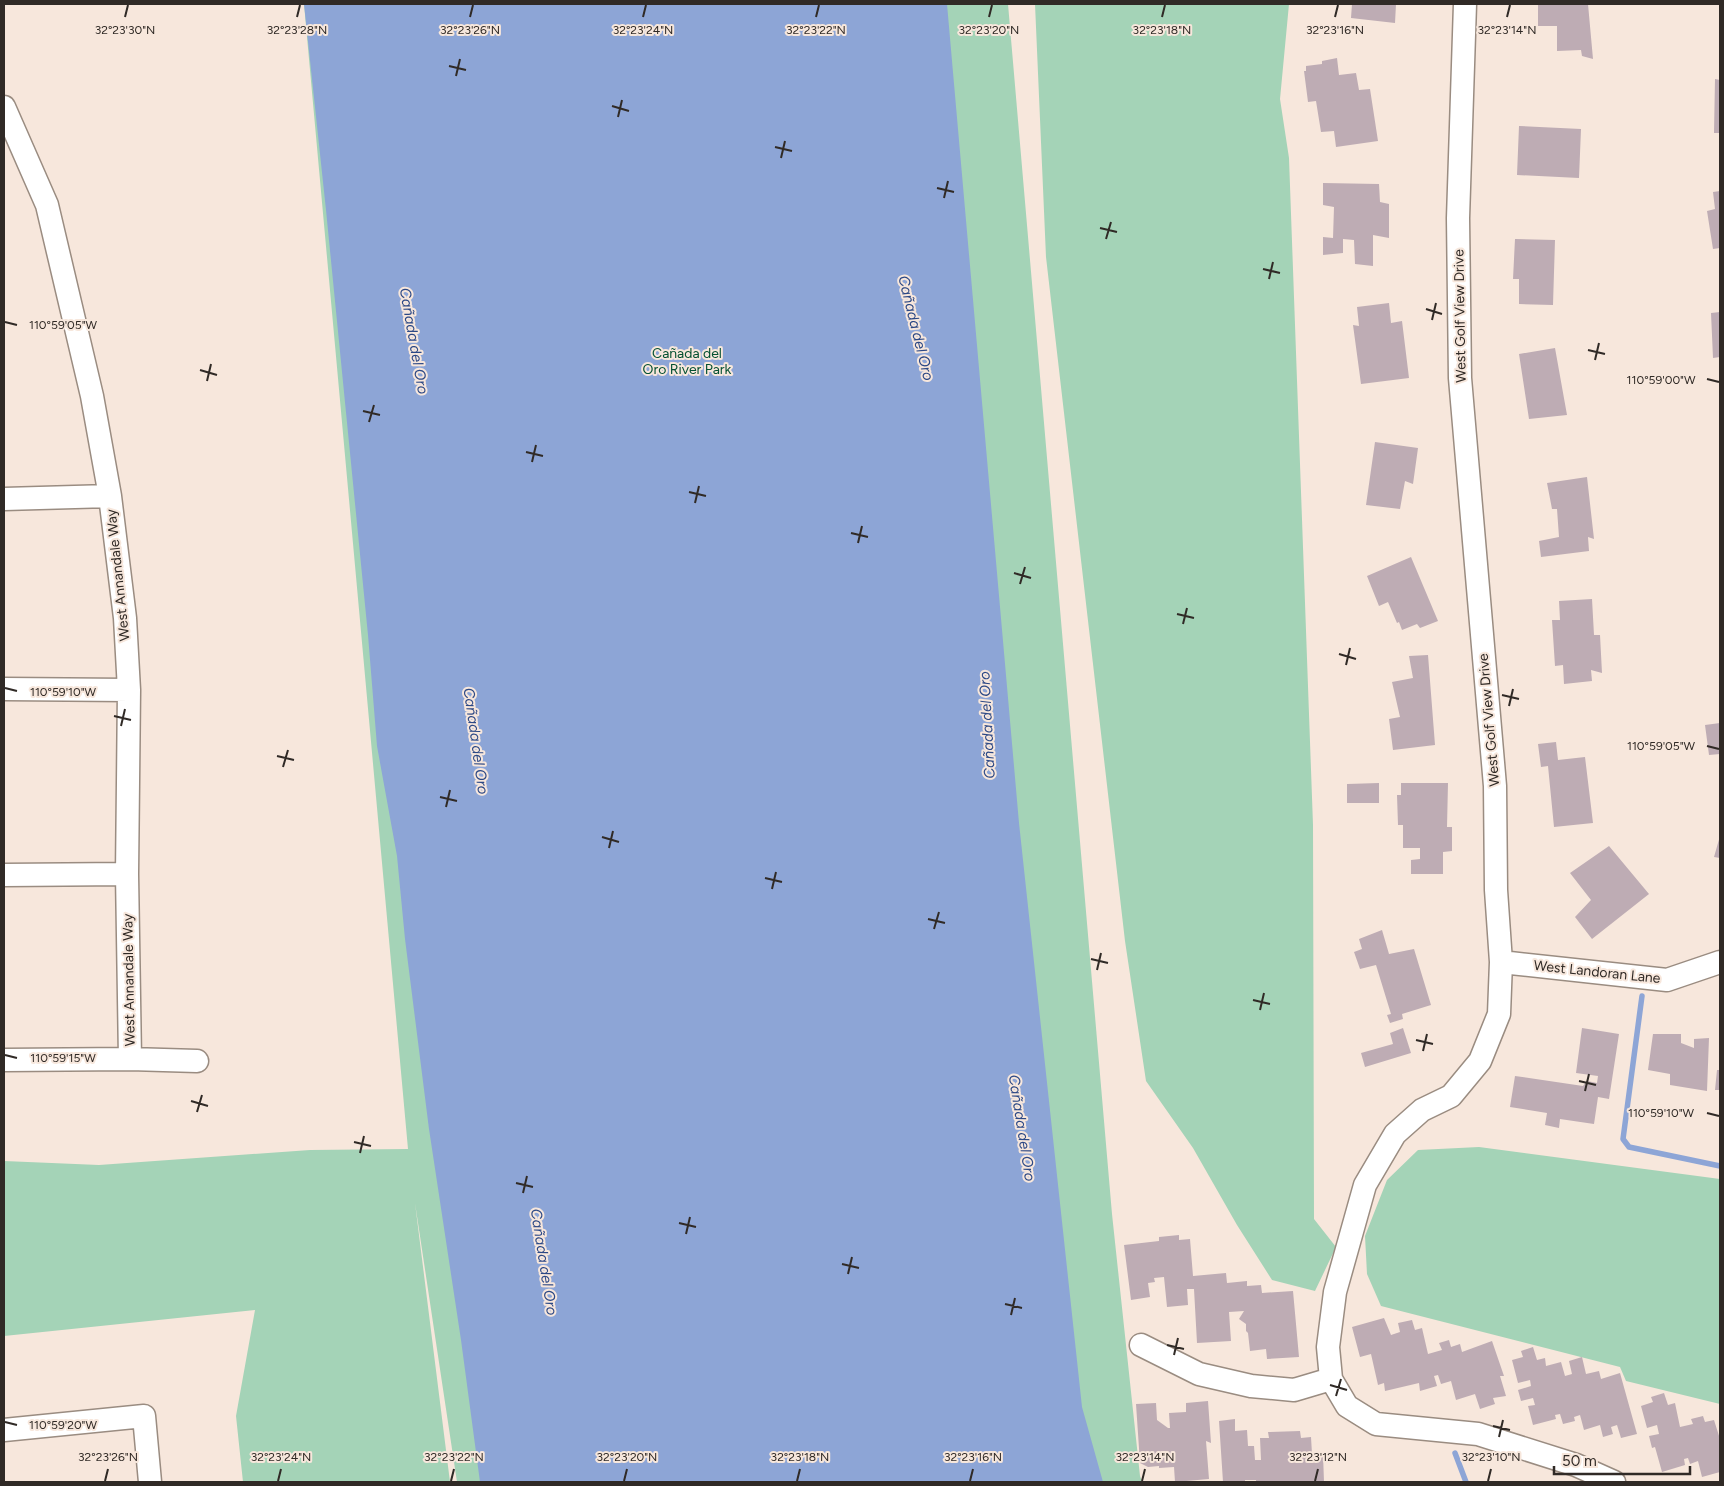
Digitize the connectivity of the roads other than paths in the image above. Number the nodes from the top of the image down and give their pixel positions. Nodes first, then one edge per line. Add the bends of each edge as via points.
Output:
1 (1465, 4) edge
2 (4, 107) edge
3 (110, 496) junction
4 (4, 499) edge
5 (4, 689) edge
6 (129, 690) junction
7 (127, 874) junction
8 (4, 875) edge
9 (1501, 962) junction
10 (1720, 962) edge
11 (130, 1059) junction
12 (4, 1060) edge
13 (196, 1061) dead end
14 (1141, 1345) dead end
15 (1331, 1379) junction
16 (4, 1430) edge
17 (150, 1482) edge
18 (1614, 1482) edge

1 - 9 street, West Golf View Drive via 1458,218 1460,378 1495,786 1496,890
2 - 3 street, West Annandale Way via 47,205 92,396
3 - 4 street
3 - 6 street, West Annandale Way via 125,618
5 - 6 street
6 - 7 street, West Annandale Way
7 - 8 street
7 - 11 street, West Annandale Way
9 - 10 street, West Landoran Lane via 1667,980
9 - 15 street, West Golf View Drive via 1499,1014 1480,1062 1451,1096 1422,1110 1395,1134 1365,1185 1335,1292 1328,1347
11 - 12 street
11 - 13 street
14 - 15 street via 1199,1374 1250,1386 1294,1390
15 - 18 street via 1347,1406 1376,1424 1478,1434 1576,1465
16 - 17 street via 144,1416

